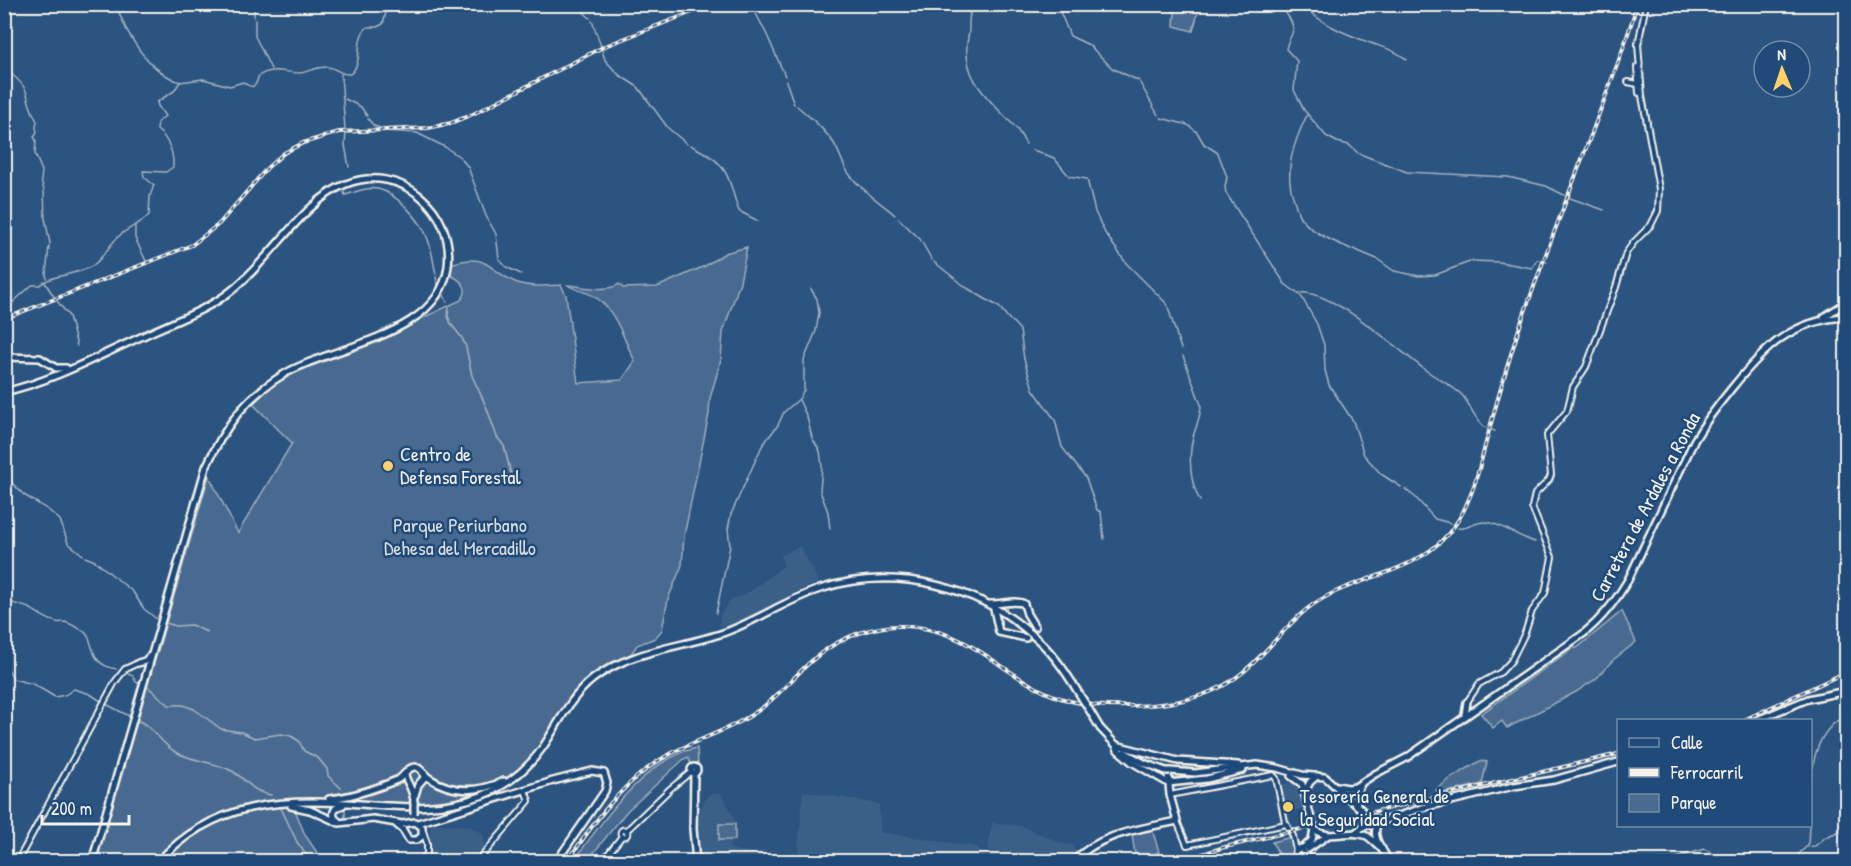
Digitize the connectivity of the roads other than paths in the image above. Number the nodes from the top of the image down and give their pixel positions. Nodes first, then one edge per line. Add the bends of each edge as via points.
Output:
1 (1646, 4) edge
2 (1638, 72) junction
3 (1641, 94) junction
4 (1844, 307) edge
5 (1836, 314) junction
6 (1846, 318) edge
7 (1823, 323) junction
8 (1767, 349) junction
9 (4, 357) edge
10 (47, 363) junction
11 (81, 363) junction
12 (51, 377) junction
13 (24, 386) junction
14 (4, 394) edge
15 (1010, 603) junction
16 (988, 604) junction
17 (1011, 618) junction
18 (997, 625) junction
19 (1035, 627) dead end
20 (1026, 638) dead end
21 (156, 645) junction
22 (143, 663) junction
23 (1537, 666) junction
24 (144, 687) junction
25 (1845, 690) edge
26 (1831, 693) junction
27 (1491, 702) junction
28 (1469, 706) junction
29 (1760, 719) edge
30 (1760, 719) edge
31 (1454, 727) junction
32 (1116, 745) junction
33 (1409, 756) junction
34 (1170, 760) junction
35 (1616, 761) edge
36 (1248, 767) junction
37 (1602, 767) junction
38 (1588, 768) junction
39 (423, 772) junction
40 (693, 772) joint
41 (405, 774) junction
42 (519, 774) junction
43 (1168, 774) junction
44 (1317, 776) junction
45 (1549, 780) junction
46 (411, 784) junction
47 (418, 784) junction
48 (1360, 784) junction
49 (1337, 786) junction
50 (525, 790) junction
51 (1305, 792) junction
52 (1170, 795) junction
53 (414, 796) junction
54 (278, 803) junction
55 (306, 803) junction
56 (353, 803) junction
57 (1357, 805) junction
58 (1365, 814) junction
59 (430, 820) junction
60 (1177, 821) junction
61 (1312, 822) dead end
62 (1380, 822) junction
63 (343, 823) junction
64 (395, 823) junction
65 (414, 823) junction
66 (1286, 824) junction
67 (1363, 827) junction
68 (423, 830) junction
69 (405, 833) junction
70 (1354, 833) junction
71 (1327, 836) junction
72 (417, 840) junction
73 (427, 846) junction
74 (1380, 847) junction
75 (1299, 853) edge
76 (426, 855) junction
77 (17, 861) edge
78 (92, 861) edge
79 (158, 861) edge
80 (416, 861) edge
81 (428, 861) edge
82 (477, 861) edge
83 (556, 861) edge
84 (602, 861) edge
85 (696, 861) edge
86 (1073, 861) edge
87 (1316, 861) edge
88 (1390, 861) edge

1 - 2 street via 1638,44
2 - 3 street
2 - 3 street via 1635,84
3 - 28 street via 1659,189 1658,211 1626,253 1567,411 1547,435 1551,475 1535,494 1532,507 1552,557 1545,592 1532,611 1511,661 1501,672 1479,684
4 - 5 main road
5 - 6 main road
5 - 7 main road
5 - 8 main road, Carretera de Ardales a Ronda via 1779,338
6 - 7 main road, Carretera de Ardales a Ronda
7 - 8 main road, Carretera de Ardales a Ronda via 1800,330
8 - 23 main road, Carretera de Ardales a Ronda via 1694,441 1618,598 1595,625
9 - 10 main road via 34,357
10 - 11 main road via 59,369
10 - 13 main road via 47,375
11 - 12 main road
11 - 21 main road via 230,292 319,200 346,183 375,178 400,183 422,197 442,225 448,244 447,274 435,299 420,315 404,326 286,373 249,400 230,423 206,467
12 - 13 main road
12 - 14 main road
13 - 14 main road
15 - 16 main road
15 - 17 main road
15 - 19 main road via 1024,604
16 - 17 main road
16 - 18 main road via 995,610
16 - 42 main road via 939,585 909,580 844,582 789,601 723,633 633,657 583,687 543,748
17 - 18 main road via 1002,618
17 - 32 main road, bridge via 1047,649 1100,728
18 - 20 main road via 999,632
21 - 22 main road
21 - 24 main road
22 - 24 main road
22 - 77 street via 125,669 115,682
23 - 27 main road, Carretera de Ardales a Ronda
23 - 28 main road, Carretera de Ardales a Ronda via 1484,703
24 - 78 main road
25 - 26 main road
26 - 29 main road via 1791,704
26 - 30 main road
27 - 28 main road
27 - 31 main road, Carretera de Ardales a Ronda
28 - 31 main road
28 - 33 main road, Carretera de Ardales a Ronda via 1464,717
31 - 33 main road, Carretera de Ardales a Ronda
32 - 34 main road
32 - 43 main road
32 - 43 main road via 1124,756 1161,779
33 - 48 main road, Carretera de Ardales a Ronda
34 - 36 main road
34 - 43 main road
35 - 37 main road
35 - 38 main road
36 - 43 main road
36 - 43 main road via 1207,779
36 - 44 main road via 1267,766
36 - 51 main road via 1292,776 1300,781
37 - 38 main road
37 - 45 main road
38 - 45 main road
39 - 41 main road via 414,767
39 - 42 main road via 439,784 460,790 491,787
39 - 47 main road
40 - 84 street via 621,832 622,836
40 - 85 main road
41 - 46 main road
41 - 55 main road via 363,792
42 - 56 main road via 492,791 445,805 411,808
43 - 52 main road
44 - 49 main road
44 - 51 main road
45 - 62 main road via 1422,808
46 - 47 main road
46 - 53 main road
47 - 53 main road
48 - 49 main road
48 - 57 main road
49 - 57 main road
50 - 59 main road
50 - 82 street via 529,801
50 - 83 main road via 592,771 606,777 605,791
51 - 61 main road
52 - 60 main road
52 - 66 street via 1273,775
53 - 65 main road, bridge
54 - 55 main road
54 - 63 main road
54 - 79 main road via 216,818 179,841
55 - 56 main road
56 - 63 main road via 334,810 334,818
57 - 58 main road
58 - 62 main road
58 - 67 main road
59 - 65 main road
59 - 68 main road
60 - 66 street via 1187,845
60 - 86 main road via 1124,832 1096,844
62 - 67 main road
62 - 74 main road via 1374,832
63 - 64 main road via 373,819
64 - 65 main road
64 - 69 main road
65 - 68 main road
65 - 69 main road via 406,827
66 - 75 street
67 - 70 main road
67 - 74 main road
68 - 72 main road
68 - 73 street
69 - 72 main road via 409,840
70 - 71 main road
70 - 74 main road via 1368,837
71 - 75 main road
71 - 75 main road via 1314,829 1311,840
72 - 73 street
73 - 76 street
74 - 88 main road
75 - 87 street
76 - 80 street
76 - 81 street

